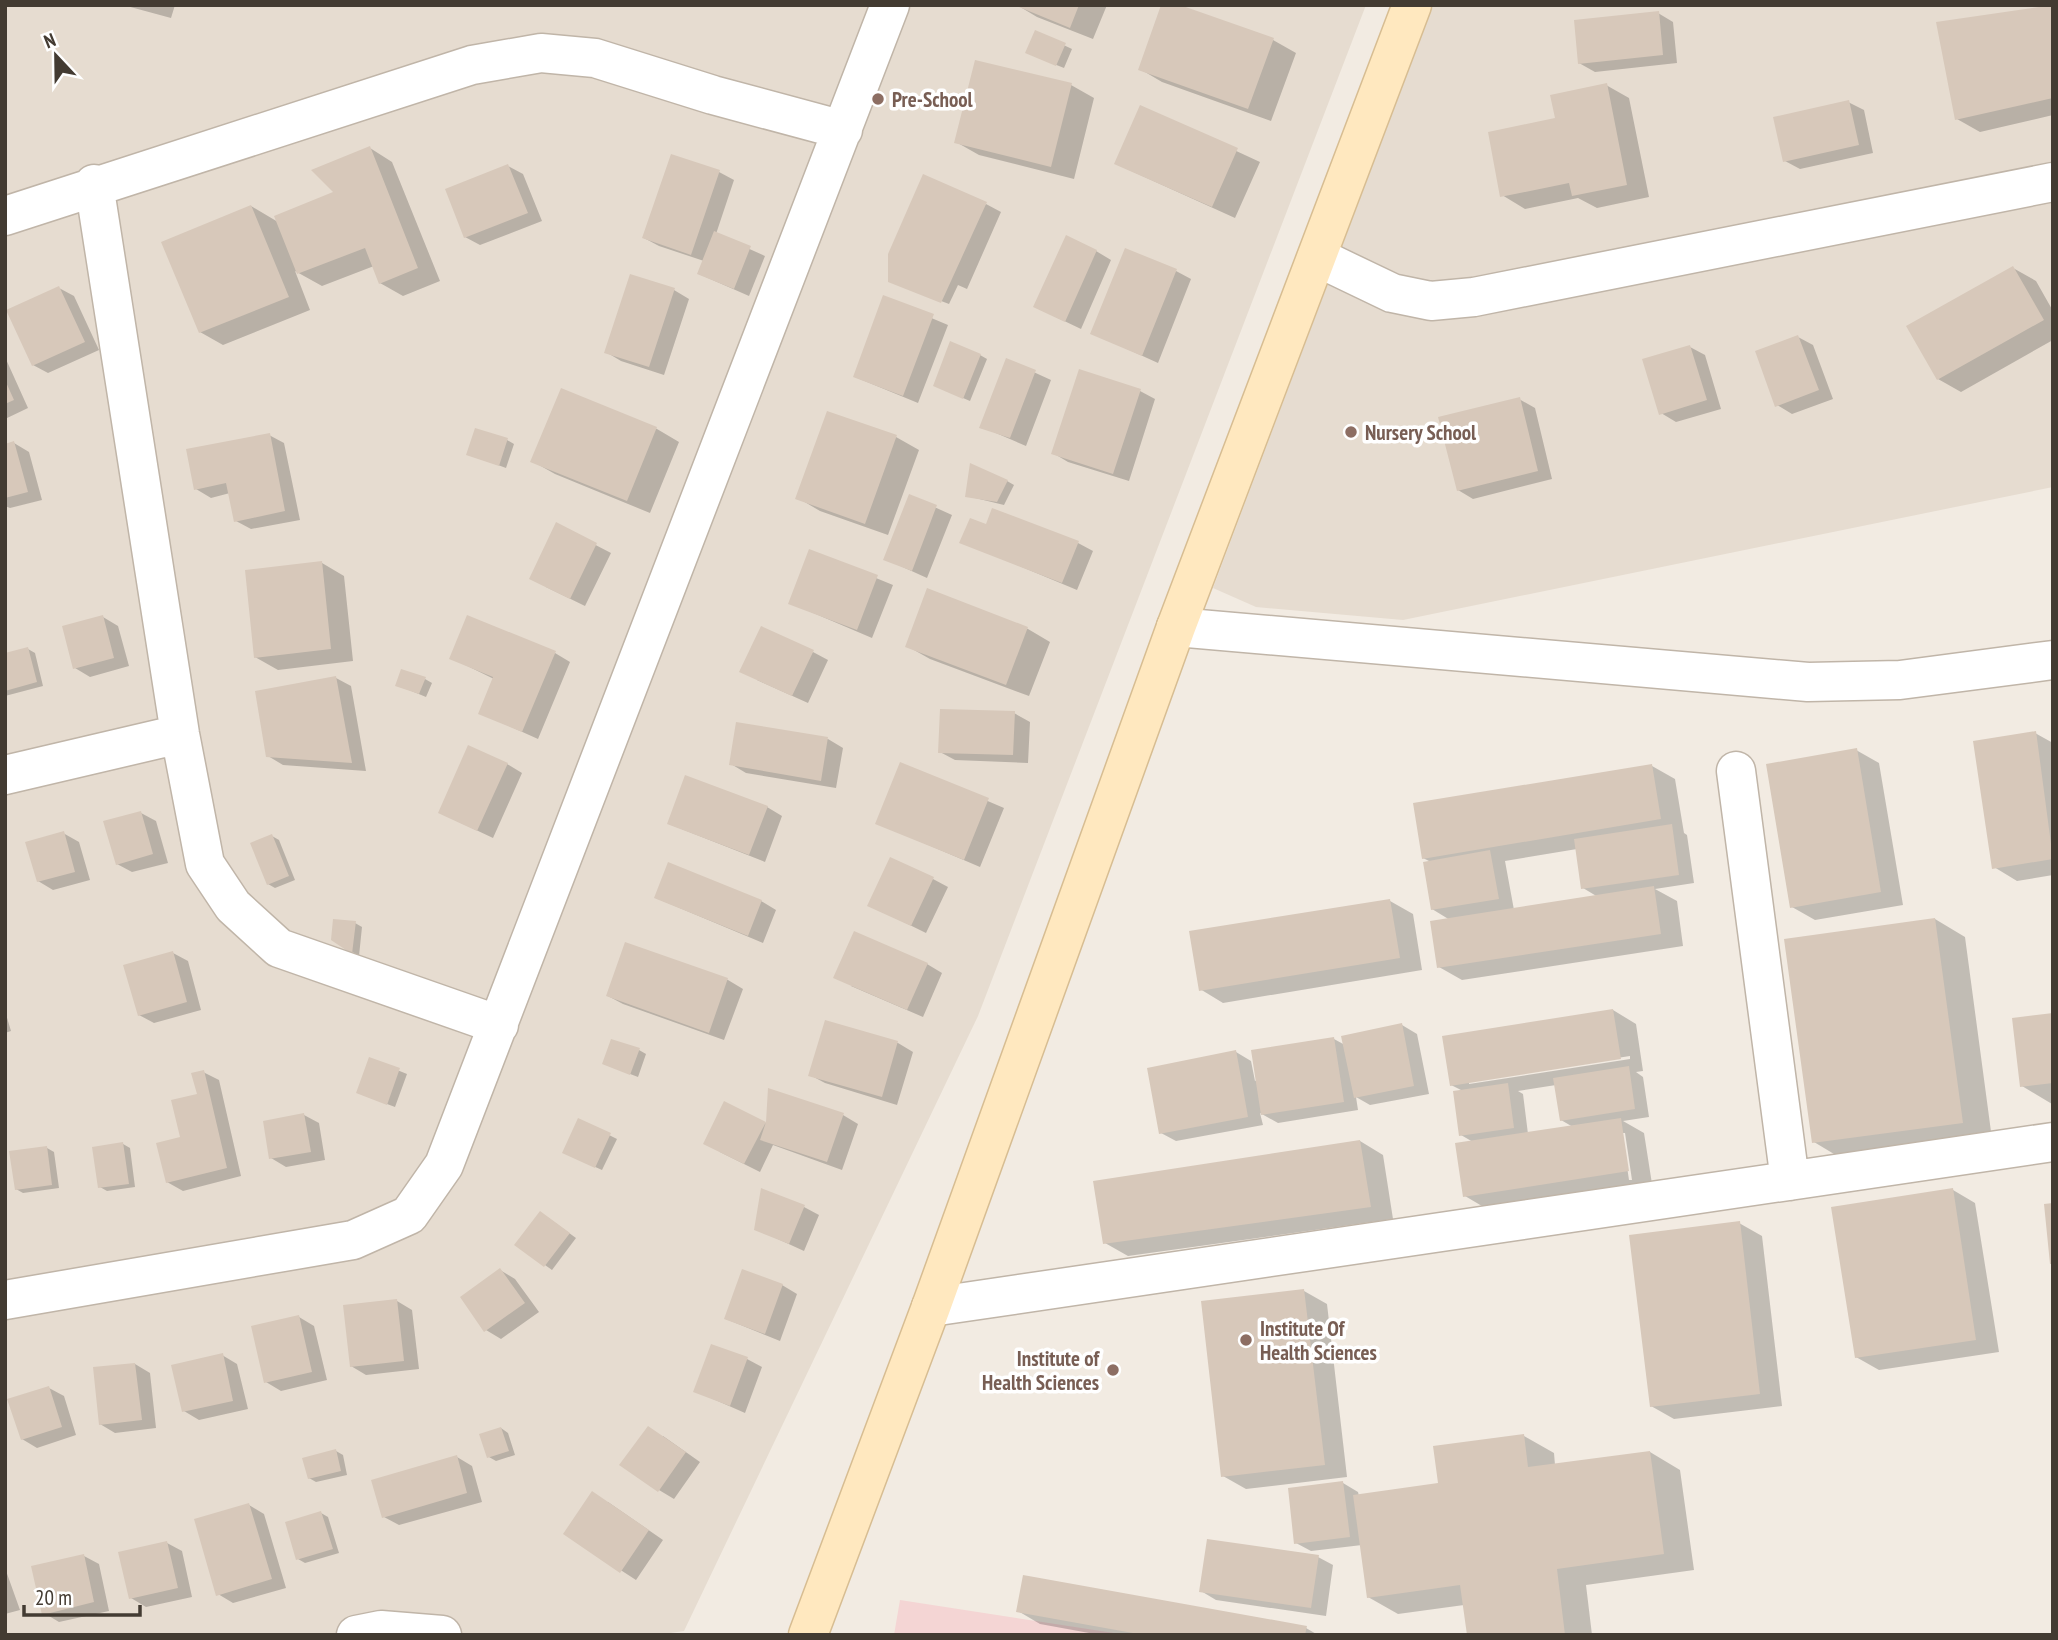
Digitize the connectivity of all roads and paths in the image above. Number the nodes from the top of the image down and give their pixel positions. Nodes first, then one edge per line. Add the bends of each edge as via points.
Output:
1 (890, 5) edge
2 (1412, 5) edge
3 (843, 130) junction
4 (2053, 182) edge
5 (94, 184) junction
6 (5, 216) edge
7 (1317, 257) junction
8 (1176, 627) junction
9 (2053, 660) edge
10 (180, 734) junction
11 (1736, 771) dead end
12 (5, 775) edge
13 (499, 1025) junction
14 (2053, 1142) edge
15 (1790, 1181) junction
16 (5, 1300) edge
17 (931, 1307) junction
18 (356, 1635) edge
19 (442, 1635) edge
20 (808, 1635) edge

1 - 3 street
2 - 7 main road
3 - 5 street via 595,58 541,53 472,65
3 - 13 street
4 - 7 street via 1474,297 1431,300 1392,293
5 - 6 street
5 - 10 street
7 - 8 main road
8 - 9 street via 1808,682 1900,680
8 - 17 main road
10 - 12 street
10 - 13 street via 205,864 233,906 279,948
11 - 15 street
13 - 16 street via 444,1165 409,1215 353,1240
14 - 15 street
15 - 17 street
17 - 20 main road
18 - 19 street via 381,1630

